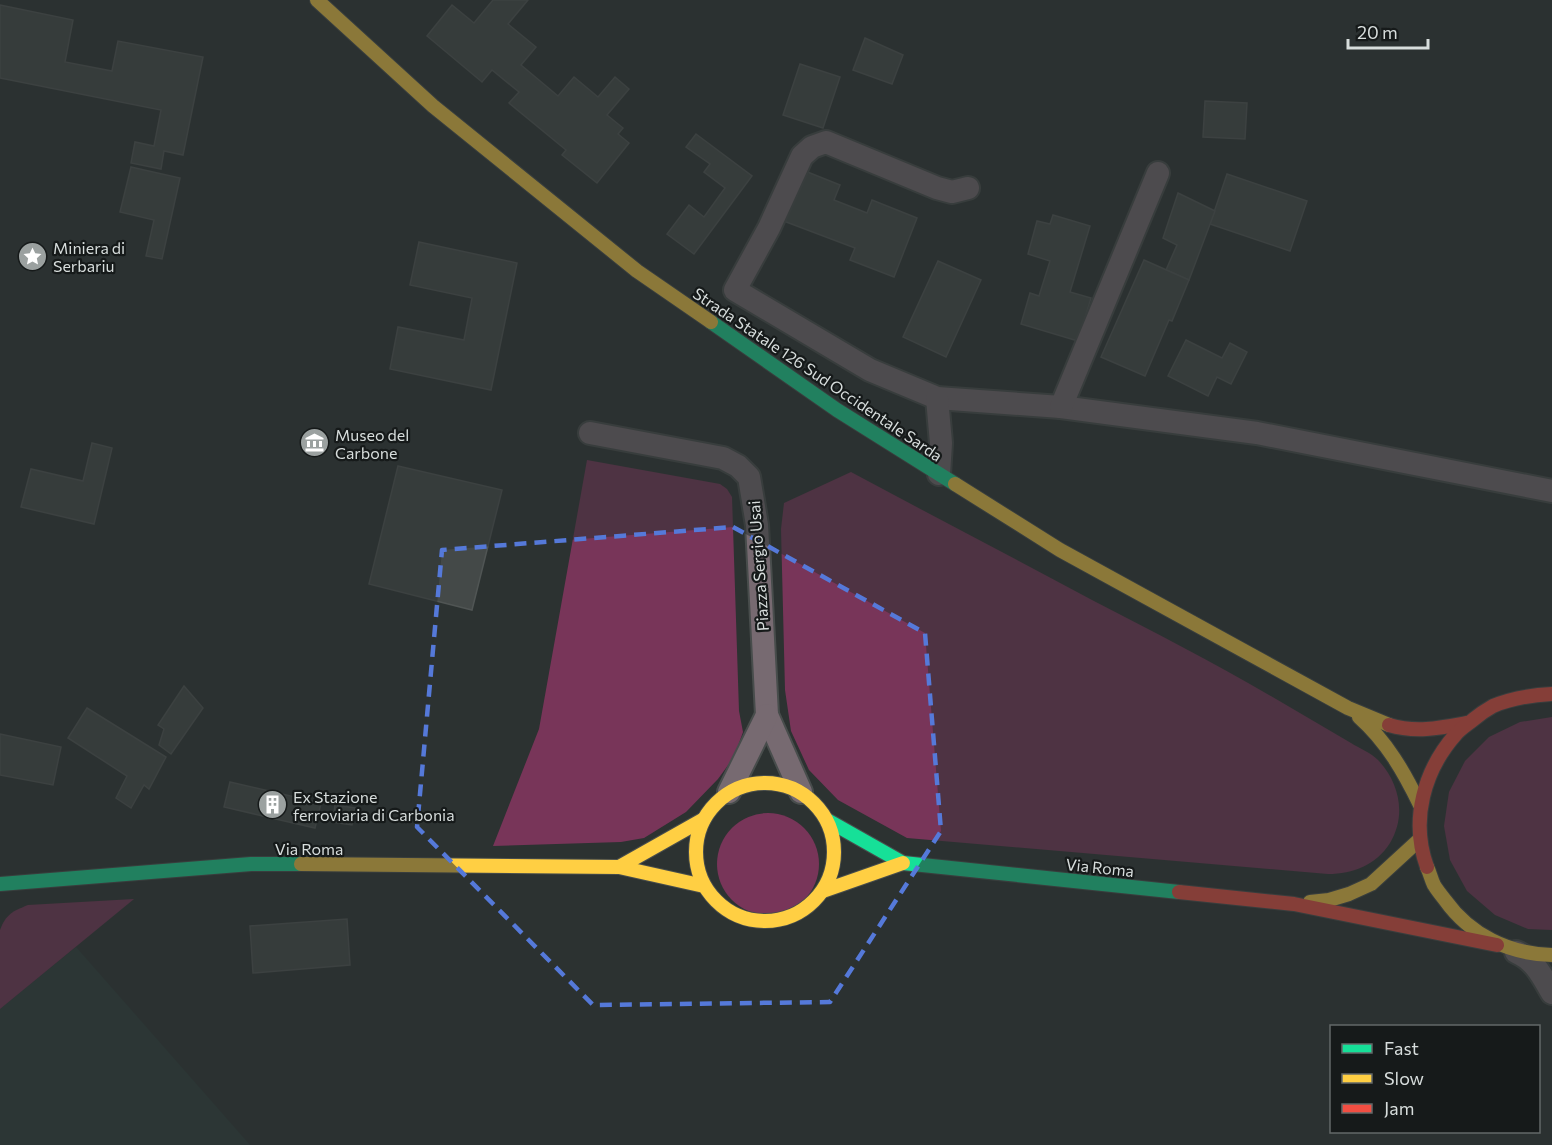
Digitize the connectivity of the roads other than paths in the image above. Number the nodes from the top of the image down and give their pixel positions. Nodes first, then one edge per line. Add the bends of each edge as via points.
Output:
1 (317, 0) edge
2 (1158, 173) dead end
3 (968, 188) dead end
4 (936, 398) junction
5 (1061, 407) junction
6 (590, 433) dead end
7 (939, 474) junction
8 (1552, 491) edge
9 (1552, 694) edge
10 (1348, 708) junction
11 (767, 715) junction
12 (1467, 723) junction
13 (729, 792) junction
14 (801, 792) junction
15 (1420, 805) junction
16 (704, 819) junction
17 (827, 820) junction
18 (1419, 840) junction
19 (903, 862) junction
20 (619, 867) junction
21 (0, 884) edge
22 (704, 885) junction
23 (823, 891) junction
24 (1294, 904) junction
25 (1504, 947) junction
26 (1552, 955) edge
27 (1552, 993) edge

1 - 7 main road, Strada Statale 126 Sud Occidentale Sarda via 433,106 637,271 837,410
2 - 5 street
3 - 4 street via 952,192 937,188 826,142 812,147 802,156 735,290 870,370
4 - 5 street
4 - 7 street via 941,443
5 - 8 street via 1257,433
6 - 11 street, Piazza Sergio Usai via 723,458 750,477 757,525
7 - 10 main road, Strada Statale 126 Sud Occidentale Sarda via 1059,550
9 - 12 main road via 1509,700
10 - 12 main road, Strada Statale 126 Sud Occidentale Sarda via 1403,729 1425,730
10 - 15 main road, Strada Statale 126 Sud Occidentale Sarda via 1389,749
11 - 13 street, Piazza Sergio Usai
11 - 14 street, Piazza Sergio Usai
12 - 15 main road via 1436,759
13 - 14 main road via 765,782
13 - 16 main road
14 - 17 main road
15 - 18 main road
16 - 20 main road, Via Roma
16 - 22 main road via 696,841 696,864
17 - 19 main road, Via Roma
17 - 23 main road via 834,863
18 - 24 main road, Via Roma via 1371,884 1329,900
18 - 25 main road via 1428,873 1444,903 1468,927
19 - 23 main road, Via Roma
19 - 24 main road, Via Roma
20 - 21 main road, Via Roma via 251,864
20 - 22 main road, Via Roma
22 - 23 main road via 725,909 754,921 770,921 800,912
24 - 25 main road, Via Roma
25 - 26 main road, Via Roma
25 - 27 street via 1527,956

